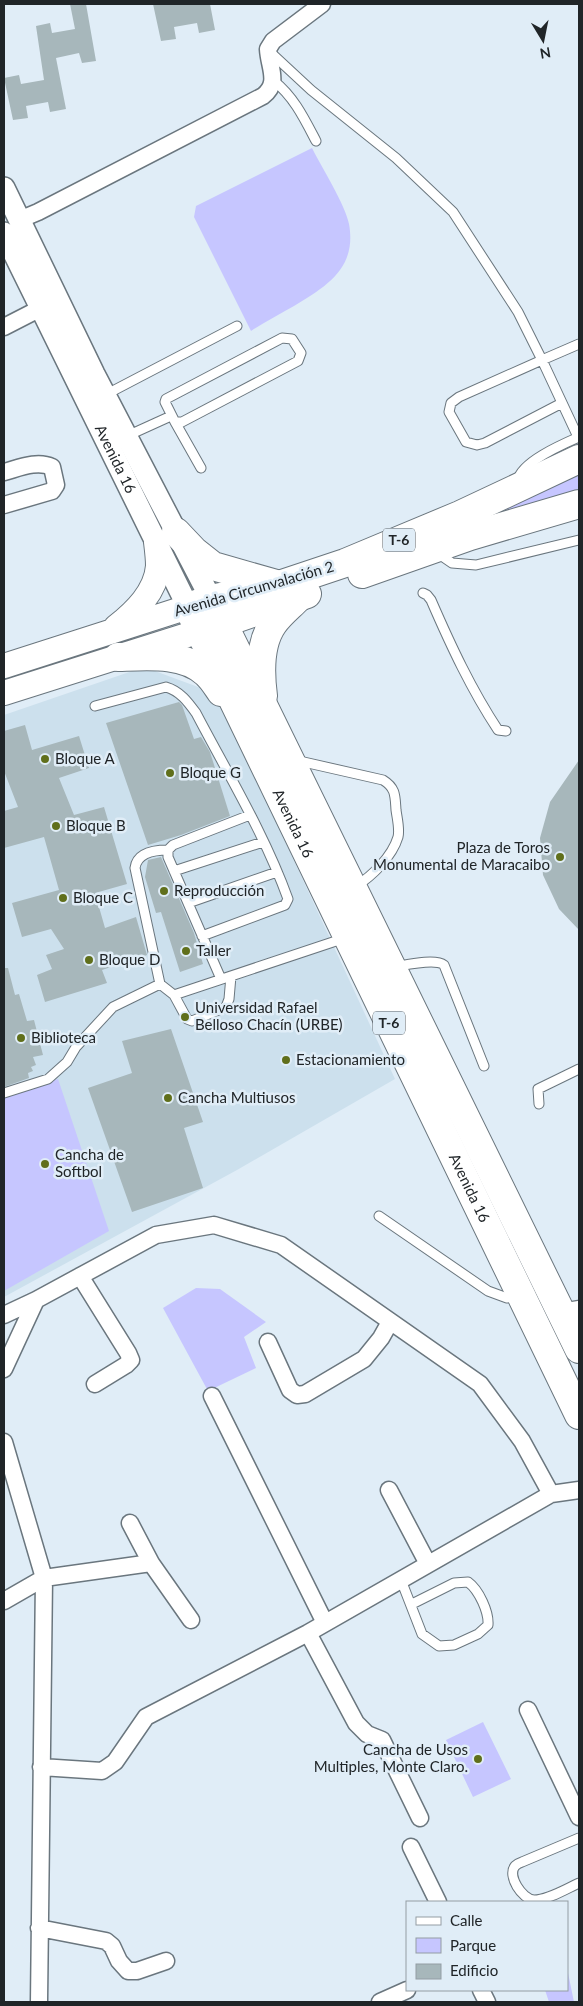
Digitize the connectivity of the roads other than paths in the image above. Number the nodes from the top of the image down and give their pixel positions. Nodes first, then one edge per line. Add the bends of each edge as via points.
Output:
1 (322, 4) edge
2 (268, 49) junction
3 (274, 81) junction
4 (316, 141) dead end
5 (4, 188) edge
6 (11, 227) edge
7 (41, 308) junction
8 (237, 326) dead end
9 (4, 327) edge
10 (579, 344) edge
11 (542, 360) junction
12 (105, 395) junction
13 (562, 402) junction
14 (173, 419) junction
15 (127, 436) junction
16 (579, 444) edge
17 (201, 468) dead end
18 (4, 472) edge
19 (579, 504) edge
20 (4, 505) edge
21 (166, 537) junction
22 (579, 540) edge
23 (432, 549) junction
24 (289, 591) junction
25 (423, 593) dead end
26 (199, 603) junction
27 (211, 627) junction
28 (114, 644) junction
29 (4, 666) edge
30 (4, 693) edge
31 (95, 706) dead end
32 (253, 713) junction
33 (506, 731) dead end
34 (290, 759) junction
35 (250, 816) junction
36 (263, 842) junction
37 (168, 850) junction
38 (174, 871) junction
39 (277, 872) junction
40 (353, 888) junction
41 (188, 903) junction
42 (202, 936) junction
43 (348, 937) junction
44 (392, 967) junction
45 (232, 976) junction
46 (221, 979) junction
47 (160, 984) junction
48 (174, 994) junction
49 (484, 1066) dead end
50 (579, 1069) edge
51 (4, 1093) edge
52 (539, 1104) dead end
53 (380, 1216) dead end
54 (80, 1276) junction
55 (521, 1296) junction
56 (36, 1300) junction
57 (570, 1310) edge
58 (4, 1315) edge
59 (390, 1322) junction
60 (268, 1342) dead end
61 (579, 1348) edge
62 (4, 1369) edge
63 (95, 1384) dead end
64 (212, 1396) dead end
65 (579, 1415) edge
66 (4, 1442) edge
67 (389, 1490) dead end
68 (579, 1490) edge
69 (551, 1494) junction
70 (130, 1523) dead end
71 (151, 1563) junction
72 (428, 1564) junction
73 (44, 1578) junction
74 (401, 1580) junction
75 (4, 1602) edge
76 (412, 1604) junction
77 (191, 1620) dead end
78 (325, 1623) junction
79 (308, 1632) junction
80 (528, 1710) dead end
81 (41, 1767) junction
82 (420, 1818) dead end
83 (579, 1818) edge
84 (579, 1838) edge
85 (411, 1847) dead end
86 (579, 1884) edge
87 (438, 1901) edge
88 (39, 1928) junction
89 (166, 1961) dead end
90 (406, 1991) edge
91 (38, 2002) edge
92 (380, 2002) edge

1 - 2 street via 273,41
2 - 3 street
2 - 11 lane via 312,90 396,158 453,212 518,312
3 - 4 lane via 287,92
3 - 6 street via 271,91 264,96
5 - 6 street, Avenida 16
6 - 7 street, Avenida 16
6 - 12 street, Avenida 16
7 - 9 street
7 - 21 street, Avenida 16
8 - 12 lane
10 - 11 lane
11 - 13 lane
11 - 13 lane via 454,400 449,408 451,417 466,442 477,445
12 - 15 street, Avenida 16
13 - 16 lane
14 - 14 lane via 182,422 298,361 301,353 292,339 282,338 166,399
14 - 15 lane
14 - 17 lane
15 - 21 street, Avenida 16
16 - 24 highway, Avenida Circunvalación 2 / T-6 via 517,488
18 - 20 street via 46,464 52,467 56,485 52,491
19 - 23 highway, Avenida Circunvalación 2 / T-6
21 - 24 highway via 194,551 213,566
21 - 26 street, Avenida 16
21 - 28 main road via 150,592
22 - 23 lane via 476,565 452,563
23 - 24 highway, Avenida Circunvalación 2 / T-6
24 - 26 highway, Avenida Circunvalación 2 / T-6
24 - 27 highway, Avenida Circunvalación 2 / T-6
24 - 32 highway via 264,647 261,682
25 - 33 lane via 431,600 481,705 498,730
26 - 27 highway, Avenida 16 / T-6
26 - 28 main road, Avenida Circunvalación 2
27 - 28 main road, Avenida Circunvalación 2
27 - 32 highway, Avenida 16 / T-6
28 - 29 main road, Avenida Circunvalación 2
28 - 30 main road, Avenida Circunvalación 2
28 - 32 highway via 185,661 206,672
31 - 35 lane via 166,687 174,689 196,713
32 - 34 highway, Avenida 16 / T-6
32 - 43 highway, Avenida 16 / T-6
34 - 40 highway, Avenida 16 / T-6
34 - 40 lane via 383,780 395,791 399,835 391,852 367,880
35 - 36 lane
35 - 37 lane via 173,845
36 - 38 lane
36 - 39 lane
37 - 38 lane
37 - 47 lane via 143,854 135,868
38 - 41 lane
39 - 41 lane
39 - 42 lane via 288,900 285,905
40 - 44 highway, Avenida 16 / T-6
41 - 42 lane
42 - 46 lane
43 - 45 lane
43 - 55 highway, Avenida 16 / T-6
44 - 49 lane via 434,962 444,965
44 - 57 highway, Avenida 16 / T-6
45 - 46 lane
45 - 48 lane via 226,1007 192,1021 187,1019
46 - 48 lane
47 - 48 lane
47 - 51 lane via 113,1006 76,1047 67,1062 48,1079
50 - 52 lane via 538,1089
53 - 55 lane via 488,1291 507,1298
54 - 56 street
54 - 59 street via 156,1235 214,1225 280,1245
54 - 63 street via 131,1360
55 - 65 highway, Avenida 16 / T-6
56 - 58 street
56 - 62 street
57 - 61 highway, Avenida 16 / T-6
59 - 60 street via 364,1359 305,1394 297,1395 290,1390
59 - 69 street via 480,1384 522,1441
64 - 78 street
66 - 73 street
67 - 72 street
68 - 69 street
69 - 72 street
70 - 71 street
71 - 73 street
71 - 77 street
72 - 74 street
73 - 75 street
73 - 81 street
74 - 76 lane
74 - 78 street
76 - 76 lane via 422,1634 439,1646 454,1645 488,1626 477,1592 468,1582 454,1583
78 - 79 street
79 - 81 street via 146,1717 115,1762 102,1771
79 - 82 street via 356,1723 368,1734 382,1740
80 - 83 street
81 - 88 street
84 - 86 lane via 522,1862 513,1871 522,1894 533,1900
85 - 87 street
88 - 89 street via 106,1941 128,1971
88 - 91 street
90 - 92 street

